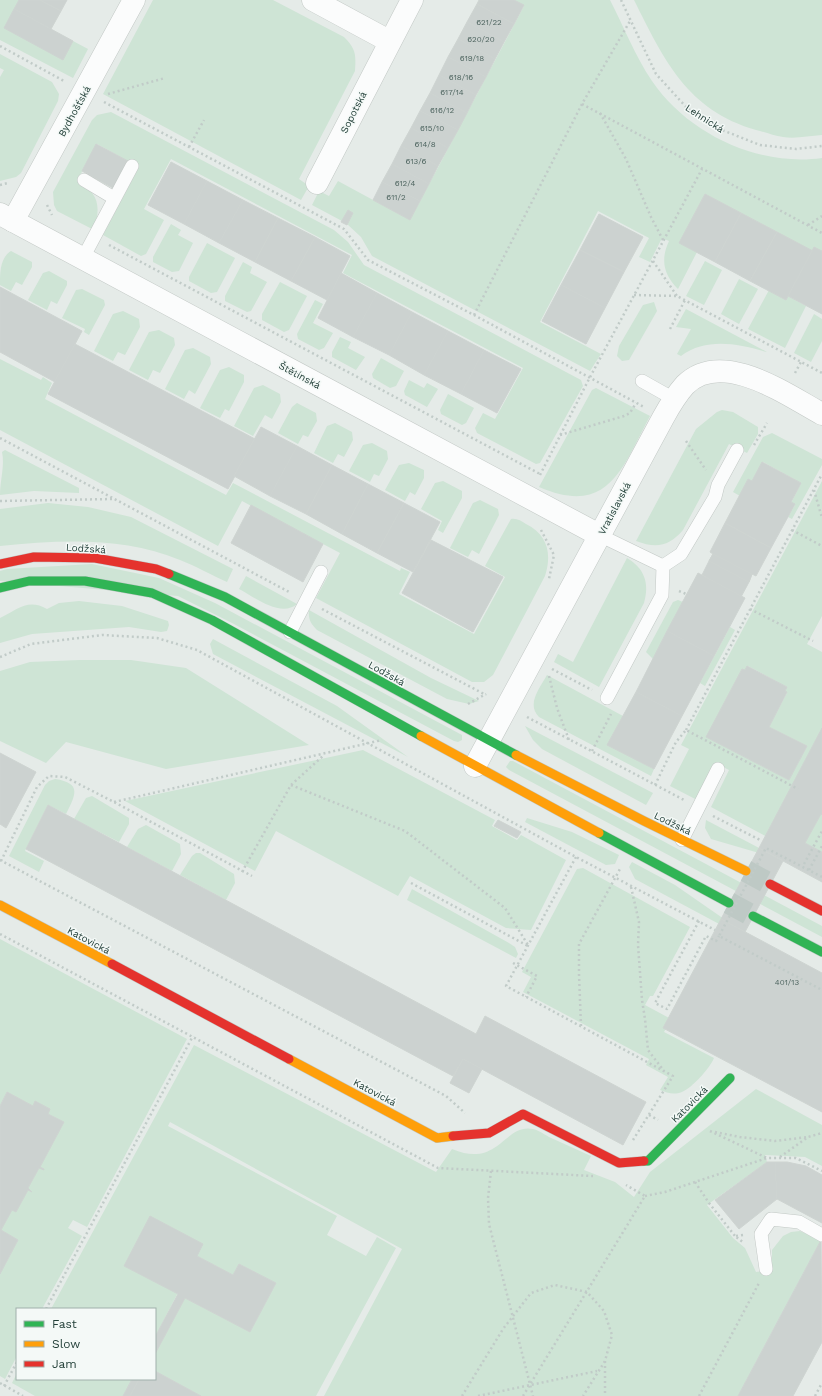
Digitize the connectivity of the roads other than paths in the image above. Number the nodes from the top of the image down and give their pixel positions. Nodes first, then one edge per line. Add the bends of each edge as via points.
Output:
1 (134, 0) edge
2 (313, 0) edge
3 (412, 0) edge
4 (389, 41) junction
5 (132, 166) dead end
6 (84, 180) dead end
7 (317, 183) dead end
8 (114, 198) junction
9 (6, 217) edge
10 (83, 258) junction
11 (642, 381) dead end
12 (674, 399) junction
13 (822, 414) edge
14 (738, 450) dead end
15 (599, 535) junction
16 (0, 564) edge
17 (663, 566) junction
18 (322, 572) dead end
19 (0, 588) edge
20 (290, 632) junction
21 (610, 703) road end
22 (489, 740) junction
23 (475, 766) junction
24 (718, 769) dead end
25 (682, 840) junction
26 (746, 871) tunnel mouth
27 (770, 884) tunnel mouth
28 (729, 903) tunnel mouth
29 (0, 906) edge
30 (822, 911) edge
31 (753, 916) tunnel mouth
32 (822, 952) edge
33 (730, 1078) dead end
34 (822, 1234) edge
35 (766, 1269) road end

1 - 9 street, Bydhošťská via 91,95
2 - 4 street
3 - 4 street, Sopotská
4 - 7 street, Sopotská
5 - 8 lane
6 - 8 lane
8 - 10 lane
9 - 10 street, Štětínská
10 - 15 street, Štětínská
11 - 12 lane
12 - 13 street, Vratislavská via 686,384 700,375 732,371 762,382
12 - 15 street, Vratislavská
14 - 17 lane via 718,485 715,497 682,554
15 - 17 lane
15 - 22 street, Vratislavská
16 - 20 street, Lodžská via 34,557 95,558 156,569 225,597
17 - 21 lane via 662,595
18 - 20 lane
19 - 23 street via 29,581 85,581 152,593 212,620
20 - 22 street, Lodžská
22 - 23 street, Vratislavská
22 - 25 street, Lodžská
23 - 28 street
24 - 25 lane
25 - 26 street, Lodžská
27 - 30 street
29 - 33 street, Katovická via 437,1138 489,1133 523,1114 619,1163 648,1161
31 - 32 street
34 - 35 lane via 799,1222 771,1219 761,1234

